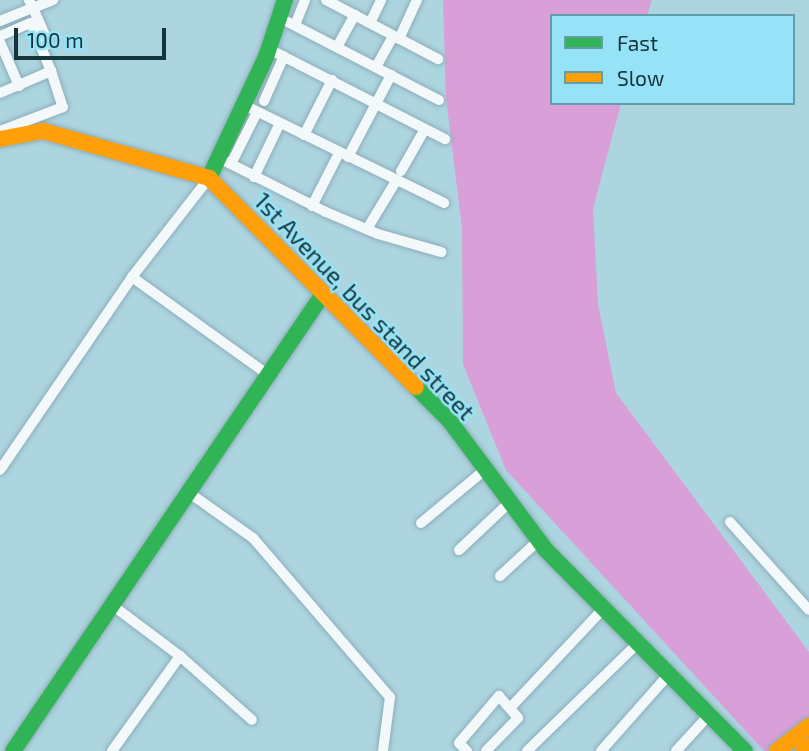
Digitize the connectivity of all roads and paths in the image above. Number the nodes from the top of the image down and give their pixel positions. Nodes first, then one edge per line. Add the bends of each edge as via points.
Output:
1 (52, 0) edge
2 (285, 0) edge
3 (305, 0) edge
4 (326, 0) edge
5 (381, 0) edge
6 (417, 0) edge
7 (31, 4) edge
8 (346, 5) edge
9 (355, 15) junction
10 (279, 18) junction
11 (0, 21) edge
12 (370, 23) junction
13 (295, 25) junction
14 (0, 36) edge
15 (396, 37) junction
16 (0, 42) edge
17 (49, 44) dead end
18 (337, 47) junction
19 (276, 53) junction
20 (438, 59) dead end
21 (376, 67) junction
22 (51, 71) junction
23 (391, 75) junction
24 (332, 80) junction
25 (19, 86) junction
26 (0, 93) edge
27 (439, 100) dead end
28 (264, 101) dead end
29 (376, 103) junction
30 (250, 108) junction
31 (280, 123) junction
32 (425, 129) junction
33 (0, 131) edge
34 (304, 135) junction
35 (0, 139) edge
36 (444, 139) dead end
37 (343, 155) junction
38 (225, 161) junction
39 (399, 176) junction
40 (254, 177) junction
41 (209, 178) junction
42 (444, 203) dead end
43 (312, 206) junction
44 (367, 229) junction
45 (441, 252) dead end
46 (132, 277) junction
47 (323, 294) junction
48 (267, 374) junction
49 (0, 470) edge
50 (485, 470) junction
51 (188, 492) junction
52 (510, 502) junction
53 (730, 522) dead end
54 (421, 523) dead end
55 (538, 541) junction
56 (459, 550) dead end
57 (500, 576) dead end
58 (112, 605) junction
59 (603, 608) junction
60 (809, 610) edge
61 (639, 642) junction
62 (180, 656) junction
63 (670, 673) junction
64 (510, 708) junction
65 (711, 713) junction
66 (252, 720) dead end
67 (809, 726) edge
68 (809, 746) edge
69 (13, 751) edge
70 (112, 751) edge
71 (383, 751) edge
72 (467, 751) edge
73 (486, 751) edge
74 (527, 751) edge
75 (601, 751) edge
76 (677, 751) edge
77 (745, 751) edge
78 (777, 751) edge
79 (803, 751) edge

1 - 7 street
2 - 10 street
3 - 13 street
4 - 8 street
5 - 12 street
6 - 15 street
7 - 11 street
7 - 17 street
8 - 9 street
9 - 12 street
9 - 18 street
10 - 13 street
10 - 19 street
12 - 15 street
13 - 18 street
14 - 22 street via 31,23
15 - 20 street
15 - 21 street
16 - 25 street
18 - 21 street
19 - 24 street
19 - 28 street
19 - 30 street
21 - 23 street
22 - 25 street
22 - 33 street via 63,107
23 - 27 street
23 - 29 street
24 - 29 street
24 - 34 street
25 - 26 street
29 - 32 street
29 - 37 street
30 - 31 street
30 - 38 street
31 - 34 street
31 - 40 street
32 - 36 street
32 - 39 street
34 - 37 street
35 - 41 street, 1st Avenue, bus stand street via 43,131
37 - 39 street
37 - 43 street
38 - 40 street
38 - 41 street
39 - 42 street
39 - 44 street
40 - 43 street
41 - 46 street
41 - 47 street, 1st Avenue, bus stand street
43 - 44 street
44 - 45 street
46 - 48 street
46 - 49 street
47 - 48 street
47 - 50 street, 1st Avenue, bus stand street via 449,420
48 - 51 street
50 - 52 street, 1st Avenue, bus stand street
50 - 54 street
51 - 58 street
51 - 71 street via 254,538 390,697
52 - 55 street, 1st Avenue, bus stand street
52 - 56 street
53 - 60 street
55 - 57 street
55 - 59 street, 1st Avenue, bus stand street
58 - 62 street
58 - 69 street
59 - 61 street, 1st Avenue, bus stand street
59 - 64 street
61 - 63 street, 1st Avenue, bus stand street
61 - 74 street
62 - 66 street
62 - 70 street
63 - 65 street, 1st Avenue, bus stand street
63 - 75 street
64 - 72 street via 499,696 459,743
64 - 73 street via 518,718
65 - 76 street
65 - 77 street, 1st Avenue, bus stand street
67 - 78 street
68 - 79 street

